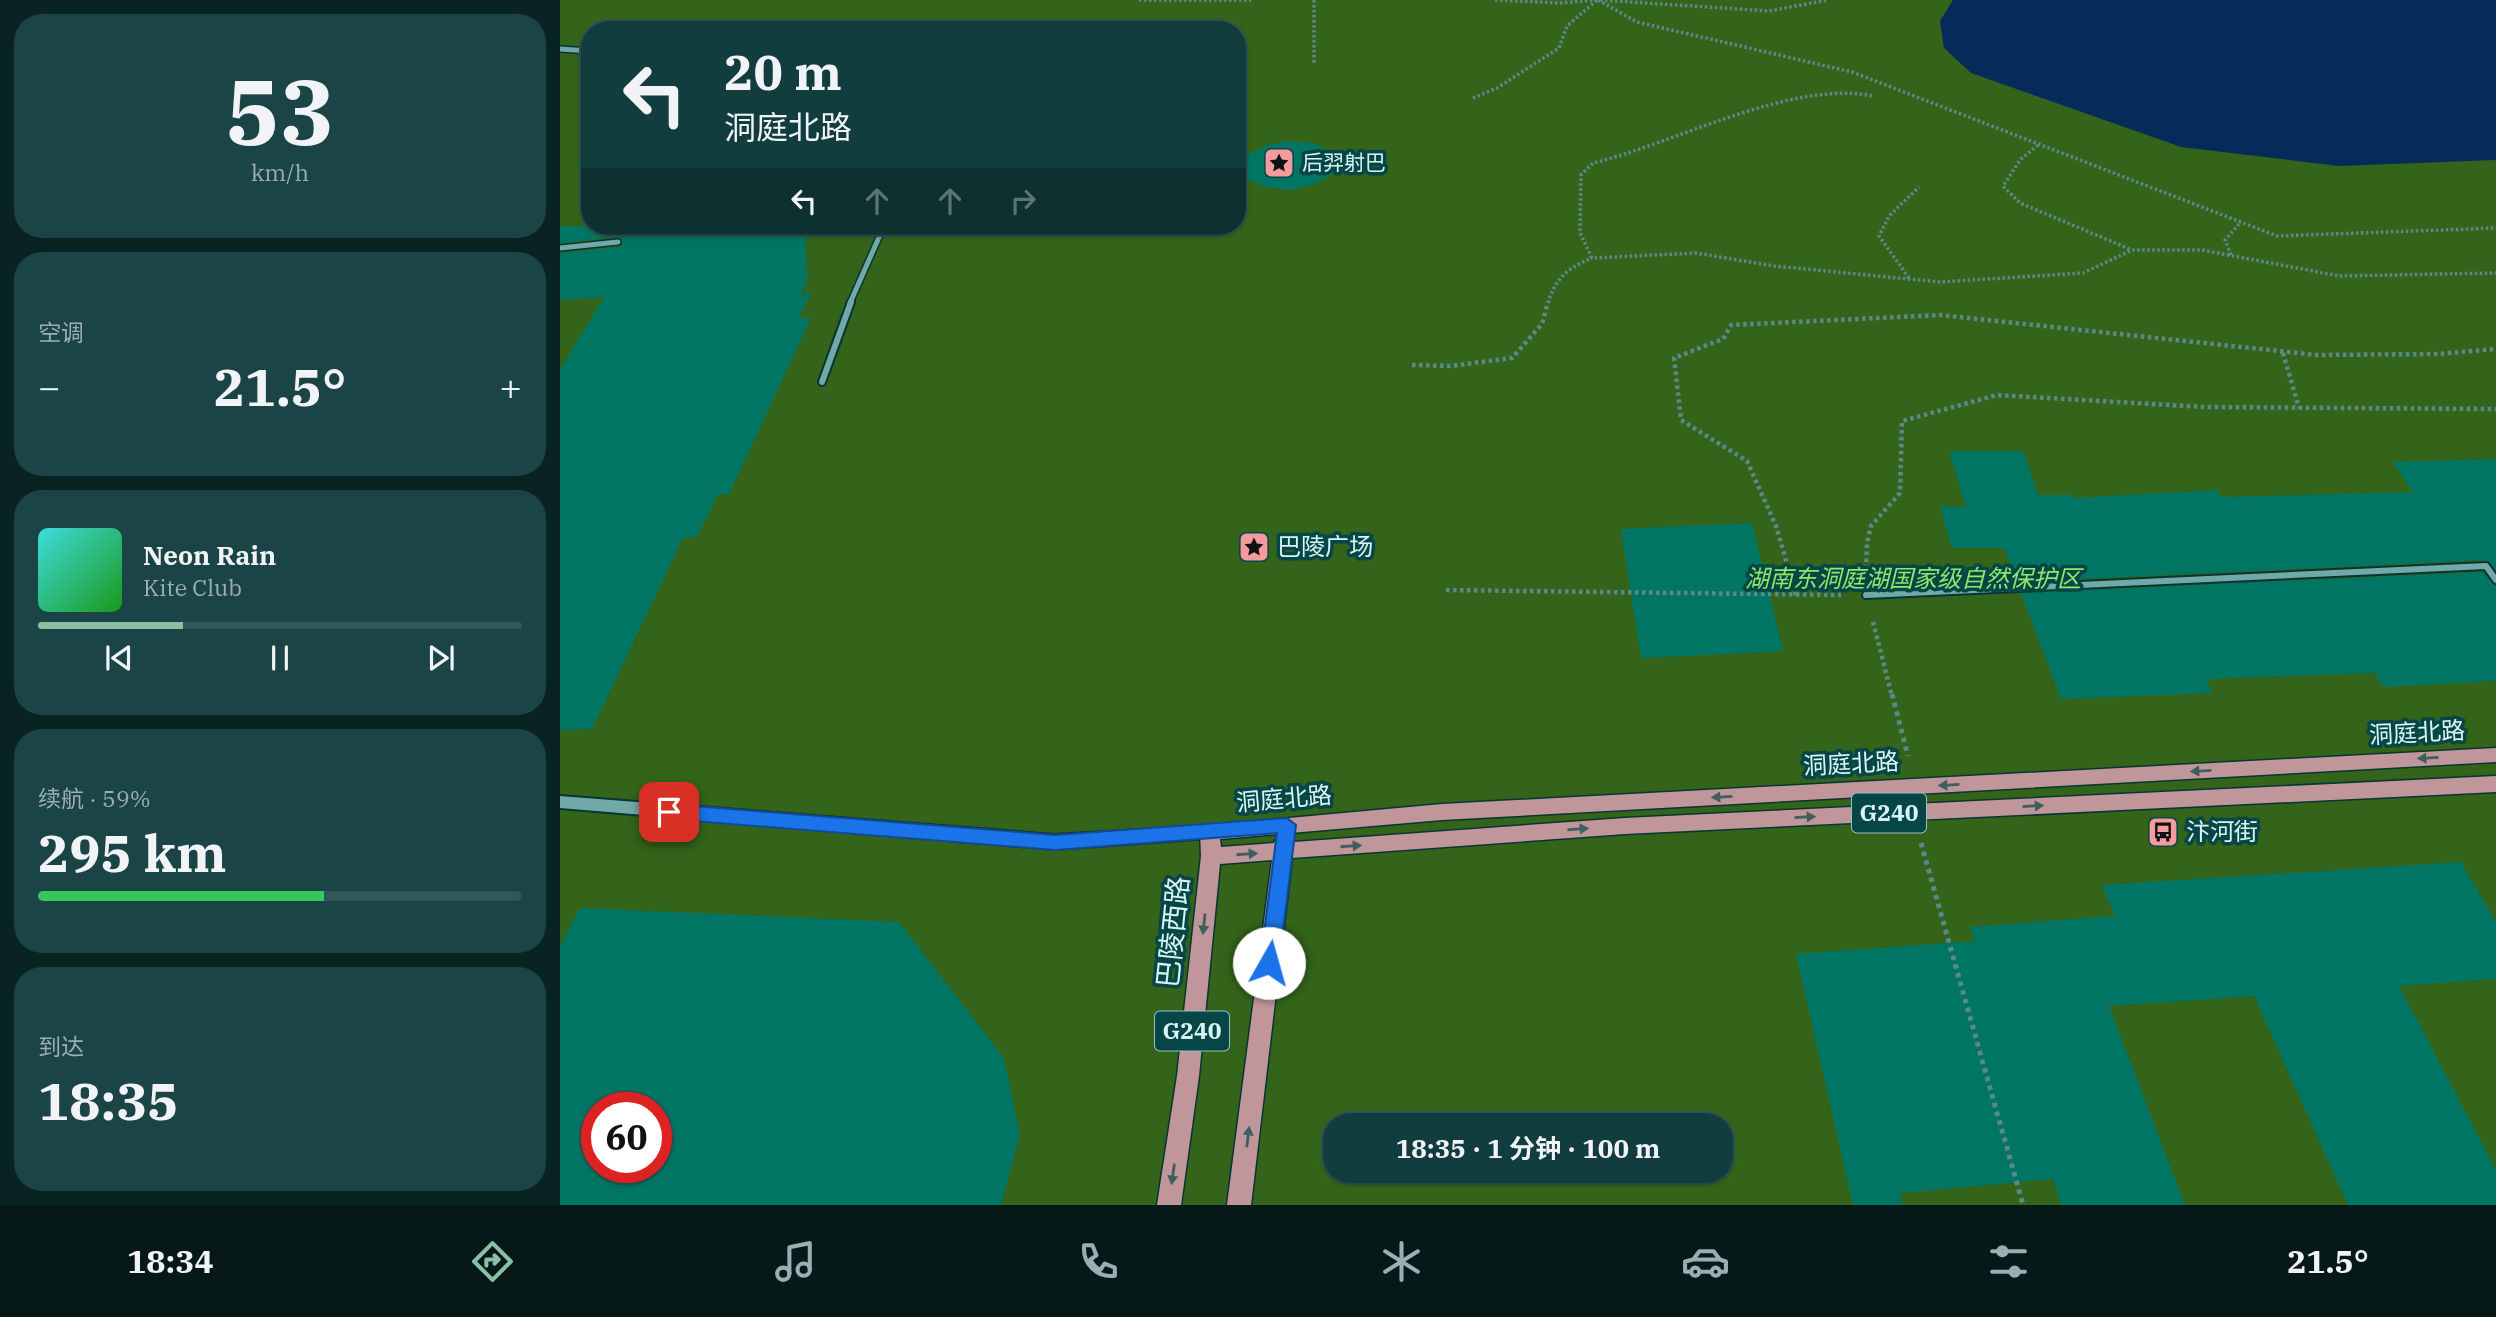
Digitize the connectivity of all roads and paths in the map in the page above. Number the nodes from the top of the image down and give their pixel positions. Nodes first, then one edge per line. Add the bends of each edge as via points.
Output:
1 (1139, 0) edge
2 (1252, 0) edge
3 (1314, 0) edge
4 (1495, 0) edge
5 (1598, 0) edge
6 (1828, 0) edge
7 (560, 49) edge
8 (581, 50) edge
9 (1314, 63) dead end
10 (1872, 96) dead end
11 (1473, 98) dead end
12 (2039, 145) junction
13 (1919, 187) dead end
14 (2241, 222) junction
15 (2496, 228) edge
16 (880, 235) edge
17 (618, 242) dead end
18 (560, 248) edge
19 (2132, 250) junction
20 (2231, 255) junction
21 (1592, 258) junction
22 (2496, 273) edge
23 (1909, 279) junction
24 (2496, 349) edge
25 (2283, 352) junction
26 (1412, 365) dead end
27 (822, 382) dead end
28 (2299, 408) junction
29 (2496, 409) edge
30 (2496, 580) edge
31 (1446, 590) dead end
32 (1796, 595) junction
33 (1866, 595) junction
34 (2496, 755) edge
35 (2496, 784) edge
36 (1917, 787) junction
37 (560, 802) edge
38 (1913, 812) junction
39 (1287, 825) junction
40 (1210, 832) junction
41 (1283, 851) junction
42 (1211, 856) junction
43 (1169, 1205) edge
44 (1239, 1205) edge
45 (2022, 1205) edge

1 - 2 path
3 - 9 path
4 - 5 path
5 - 6 path via 1769,11
5 - 11 path via 1567,26 1559,48
5 - 12 path via 1637,22 1852,72
7 - 8 street
10 - 21 path via 1848,92 1790,100 1593,163 1581,175 1580,233
12 - 14 path
12 - 19 path via 2021,159 2003,186 2020,203
13 - 23 path via 1889,216 1880,236
14 - 15 path via 2277,236
14 - 20 path via 2225,240
16 - 27 street
17 - 18 street
19 - 20 path via 2202,250
19 - 23 path via 2083,273 1940,282
20 - 22 path via 2339,276
21 - 23 path via 1696,253
21 - 26 path via 1566,269 1551,292 1542,324 1512,358 1450,366
24 - 25 path via 2437,354
25 - 28 path
25 - 32 path via 1940,315 1731,325 1723,339 1674,358 1681,420 1747,461 1776,526
28 - 29 path
28 - 33 path via 1997,395 1902,421 1900,493 1871,520 1865,540
30 - 33 street via 2486,566
31 - 32 path
32 - 33 path
33 - 36 path
34 -> 36 main road, 洞庭北路 / G240
38 -> 35 main road, 洞庭北路 / G240
36 -> 39 main road, 洞庭北路 / G240 via 1442,812
37 - 40 main road via 1055,842
41 -> 38 main road, 洞庭北路 / G240 via 1625,825
38 - 45 path
39 - 40 main road, 洞庭北路 / G240
39 - 41 main road, G240
40 - 42 main road, 巴陵西路 / G240
42 -> 41 main road, 洞庭北路 / G240
44 -> 41 main road, G240
42 -> 43 main road, 巴陵西路 / G240

